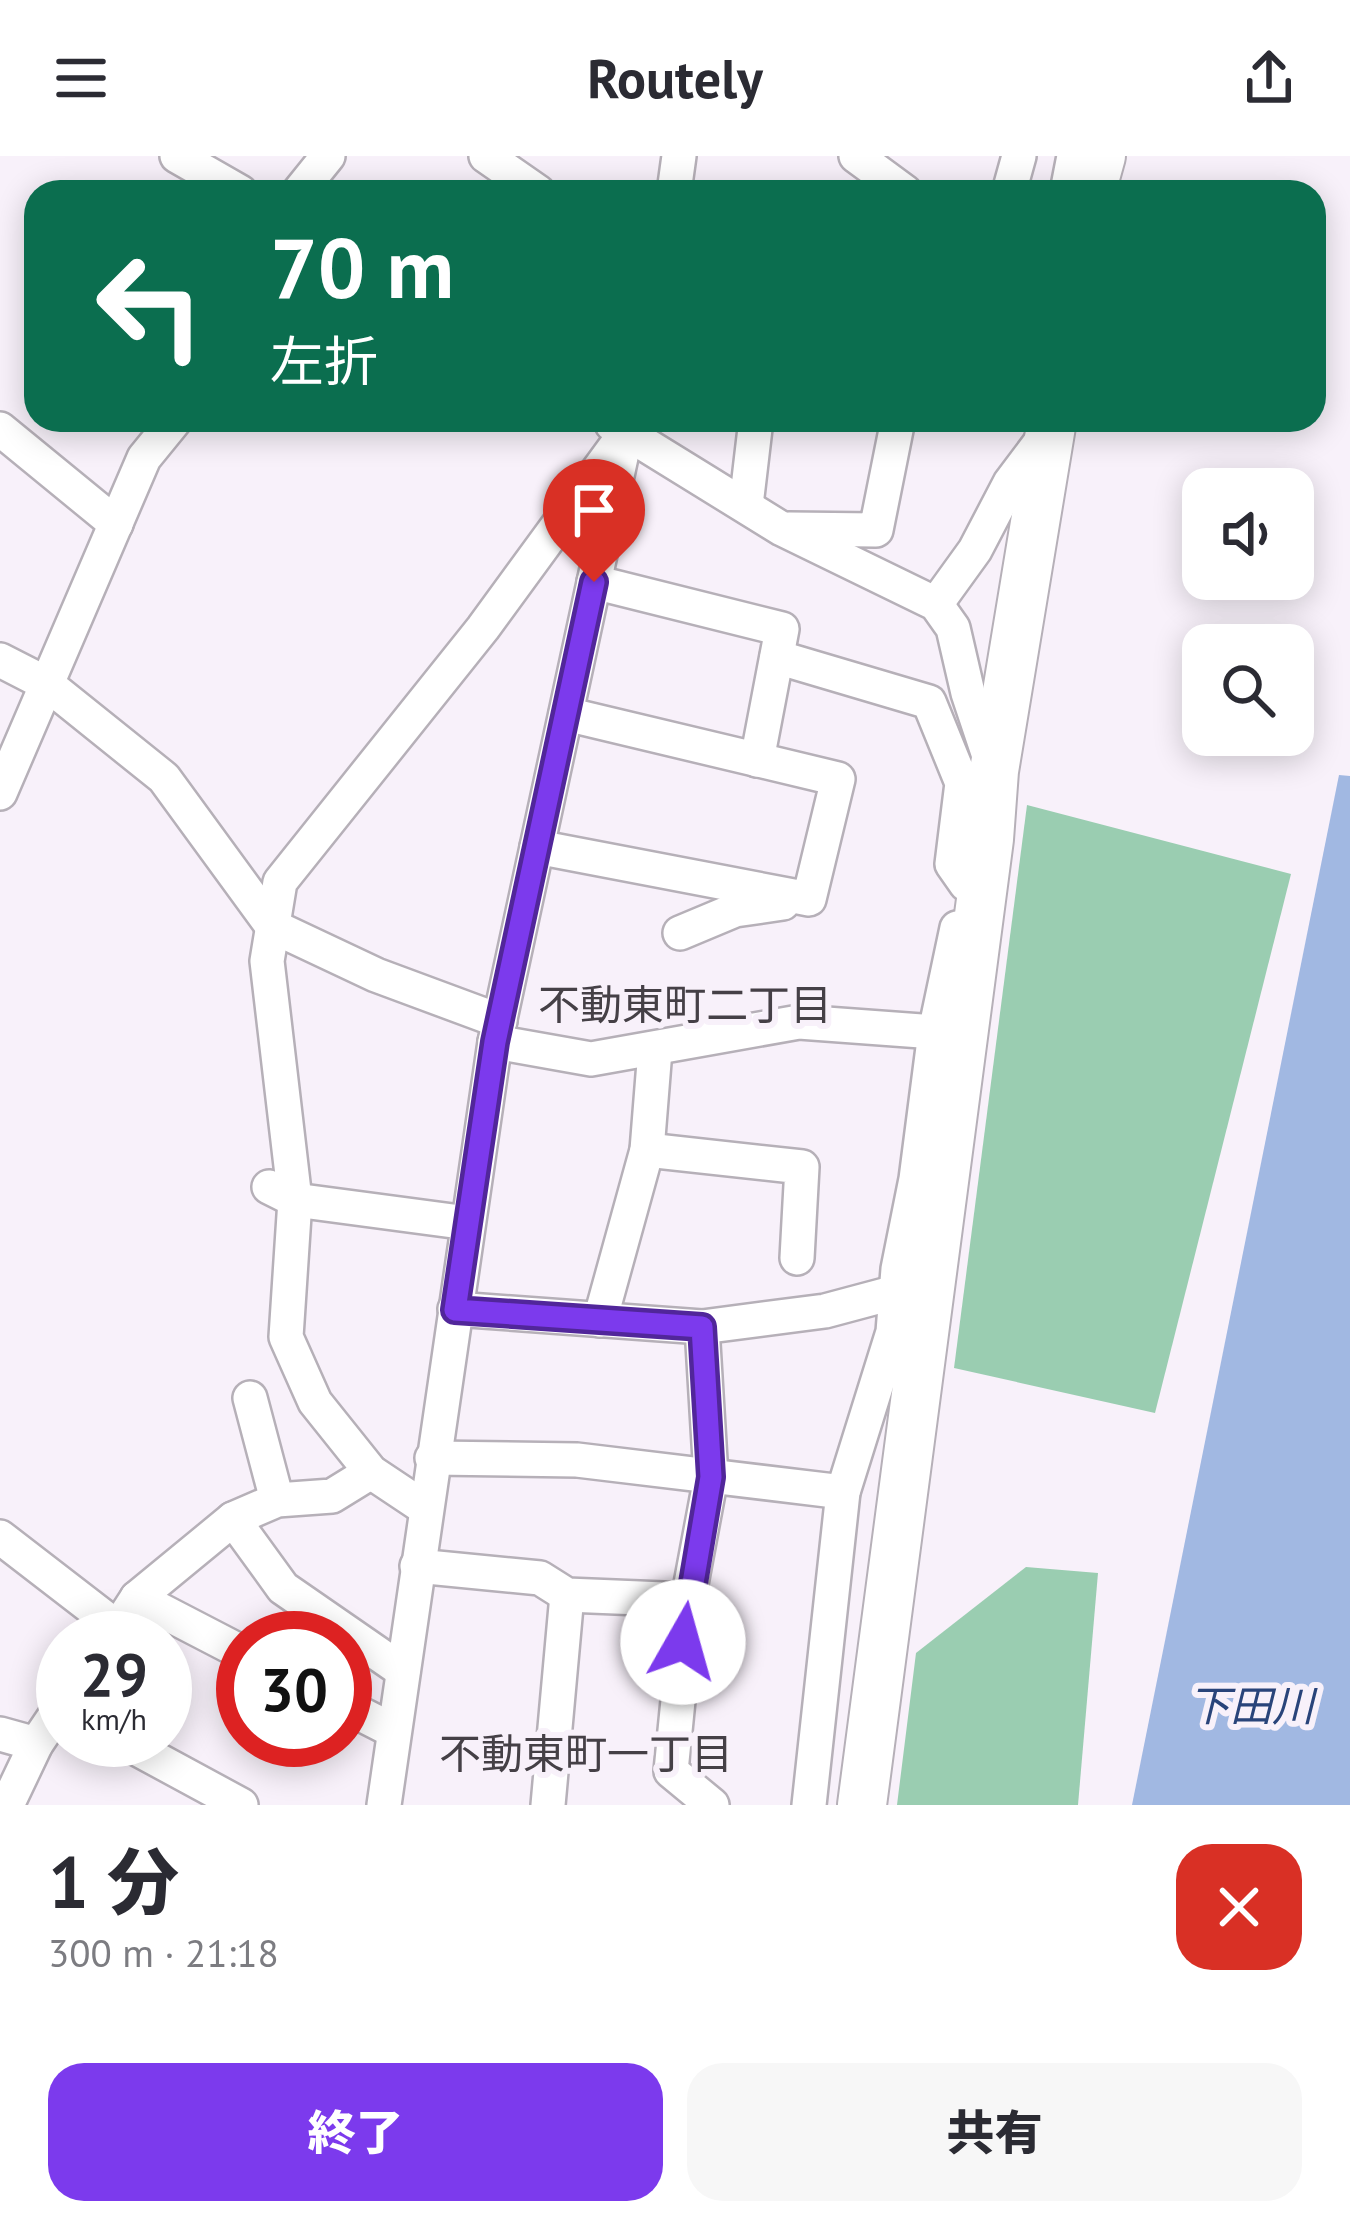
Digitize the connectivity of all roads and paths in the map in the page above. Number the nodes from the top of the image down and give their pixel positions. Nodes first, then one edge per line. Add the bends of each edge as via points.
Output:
1 (178, 156) edge
2 (328, 156) edge
3 (486, 156) edge
4 (856, 156) edge
5 (219, 180) edge
6 (309, 180) edge
7 (512, 180) edge
8 (888, 180) edge
9 (0, 429) edge
10 (165, 432) edge
11 (615, 432) edge
12 (619, 432) edge
13 (632, 432) edge
14 (754, 432) edge
15 (896, 432) edge
16 (1046, 432) edge
17 (1051, 432) edge
18 (746, 505) junction
19 (116, 524) junction
20 (782, 529) junction
21 (594, 582) junction
22 (936, 604) junction
23 (777, 657) junction
24 (0, 660) edge
25 (47, 684) junction
26 (566, 714) junction
27 (758, 760) junction
28 (994, 771) junction
29 (0, 793) edge
30 (989, 839) junction
31 (537, 847) junction
32 (966, 884) junction
33 (808, 899) junction
34 (272, 926) junction
35 (680, 933) dead end
36 (498, 1032) junction
37 (935, 1032) junction
38 (655, 1050) junction
39 (647, 1150) junction
40 (282, 1194) junction
41 (468, 1223) junction
42 (797, 1258) dead end
43 (896, 1292) junction
44 (455, 1310) junction
45 (600, 1320) junction
46 (702, 1327) junction
47 (250, 1398) dead end
48 (432, 1458) junction
49 (371, 1472) junction
50 (711, 1477) junction
51 (843, 1492) junction
52 (277, 1500) junction
53 (425, 1508) junction
54 (233, 1519) junction
55 (0, 1537) edge
56 (417, 1566) junction
57 (567, 1594) junction
58 (136, 1598) junction
59 (688, 1600) junction
60 (88, 1611) edge
61 (128, 1611) edge
62 (216, 1639) edge
63 (403, 1671) junction
64 (372, 1720) edge
65 (394, 1731) junction
66 (0, 1733) edge
67 (36, 1744) joint
68 (171, 1767) edge
69 (7, 1805) edge
70 (241, 1805) edge
71 (385, 1805) edge
72 (548, 1805) edge
73 (712, 1805) edge
74 (809, 1805) edge
75 (862, 1805) edge

1 - 5 street
2 - 6 street
3 - 7 street
4 - 8 street
9 - 19 street
10 - 19 street via 144,458
11 - 34 street via 483,628 280,881
12 - 21 street
13 - 18 street
14 - 18 street
15 - 20 street via 876,530
16 - 22 street
17 - 28 street
18 - 20 street
19 - 25 street
20 - 22 street
21 - 23 street via 782,629
21 - 26 street
22 - 28 street via 953,628
23 - 27 street
23 - 32 street via 929,702 962,783 952,864
24 - 25 street
25 - 29 street
25 - 34 street via 164,778
26 - 27 street
26 - 31 street
27 - 33 street via 838,779
28 - 30 street
30 - 32 street
30 - 75 street
31 - 33 street
31 - 36 street
32 - 37 street
33 - 35 street via 735,910
34 - 36 street
34 - 40 street via 267,961
36 - 38 street via 542,1054 591,1059
36 - 41 street
37 - 38 street via 799,1022
37 - 43 street
38 - 39 street
39 - 42 street via 802,1167
39 - 45 street
40 - 41 street
40 - 49 street via 286,1337 315,1402
41 - 44 street
43 - 46 street via 825,1311
43 - 51 street via 893,1333
44 - 45 street
44 - 48 street
45 - 46 street
46 - 50 street
47 - 52 street
48 - 50 street via 578,1460
48 - 53 street
49 - 52 street via 332,1496
49 - 53 street
50 - 51 street
50 - 59 street
51 - 74 street
52 - 54 street
53 - 56 street
54 - 58 street
54 - 63 street via 283,1588
55 - 60 street
56 - 57 street via 540,1578
56 - 63 street
57 - 59 street
57 - 72 street
58 - 61 street
58 - 62 street
59 - 73 street via 671,1771
63 - 65 street
64 - 65 street
65 - 71 street
66 - 67 street
67 - 69 street
68 - 70 street

